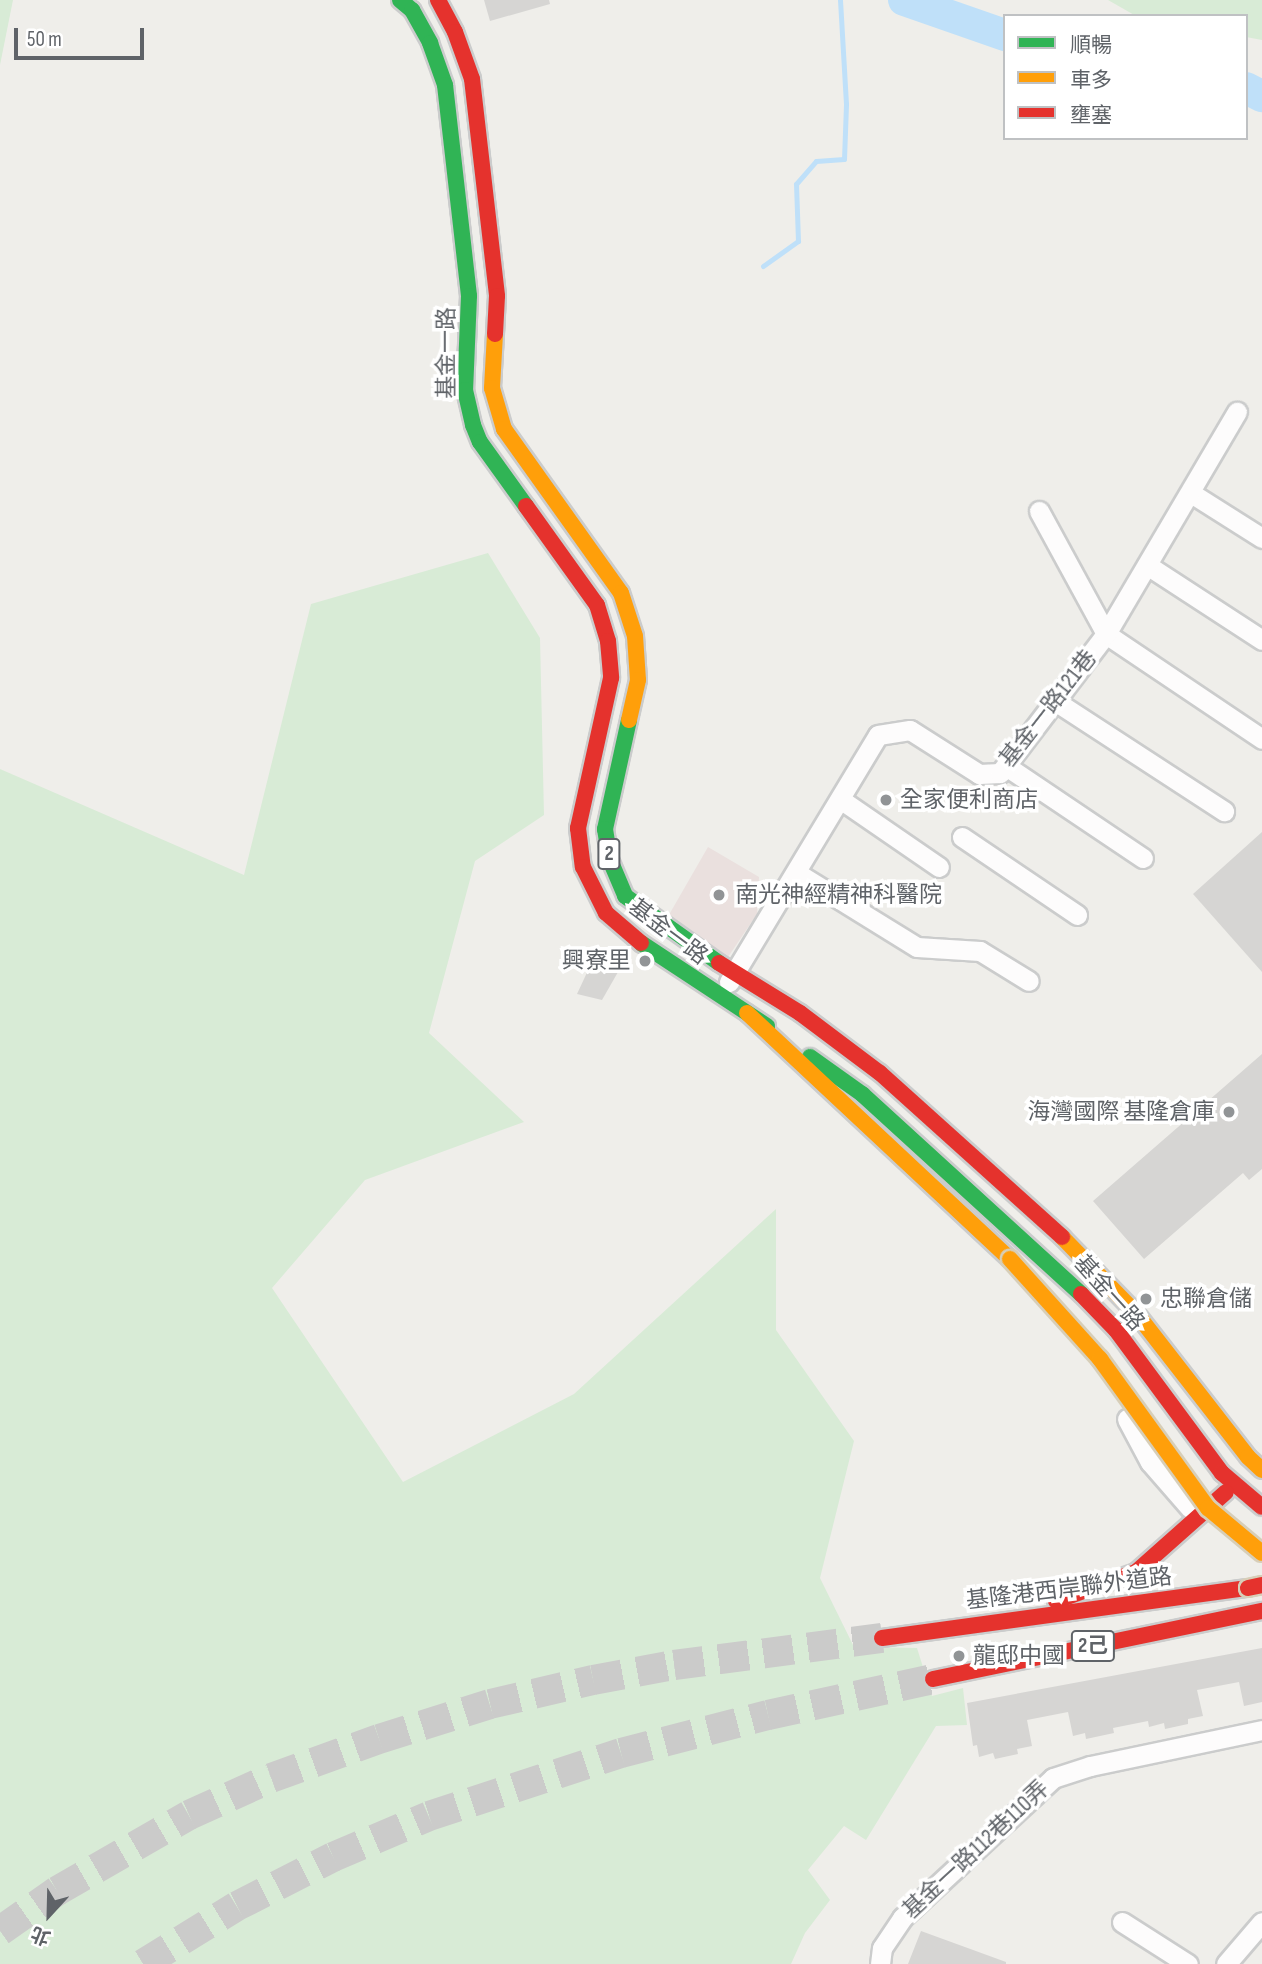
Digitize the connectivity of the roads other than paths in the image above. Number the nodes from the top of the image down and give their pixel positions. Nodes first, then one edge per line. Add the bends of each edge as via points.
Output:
1 (400, 0) edge
2 (438, 0) edge
3 (1237, 412) dead end
4 (1191, 493) junction
5 (1039, 511) dead end
6 (1262, 538) edge
7 (1147, 565) junction
8 (1106, 634) junction
9 (1262, 640) edge
10 (1055, 701) junction
11 (1262, 739) edge
12 (1006, 766) junction
13 (840, 799) junction
14 (1224, 811) dead end
15 (962, 836) dead end
16 (1143, 858) dead end
17 (939, 867) dead end
18 (797, 873) junction
19 (1077, 915) dead end
20 (734, 974) junction
21 (1029, 981) dead end
22 (761, 989) junction
23 (721, 997) junction
24 (747, 1013) junction
25 (1106, 1281) junction
26 (1084, 1297) junction
27 (1262, 1470) edge
28 (1234, 1485) junction
29 (1262, 1488) edge
30 (1262, 1507) edge
31 (1199, 1516) junction
32 (1258, 1588) edge
33 (982, 1623) junction
34 (881, 1638) tunnel mouth
35 (933, 1679) tunnel mouth
36 (1262, 1730) edge
37 (1122, 1922) dead end
38 (1262, 1922) edge
39 (880, 1964) edge
40 (1188, 1964) edge
41 (1226, 1964) edge

1 - 23 main road, 基金一路 / 2 via 412,10 430,43 445,85 469,296 465,390 473,425 480,442 597,605 608,641 611,678 578,828 583,867 606,913 622,930
2 - 20 main road, 基金一路 / 2 via 472,79 497,296 492,388 499,416 621,593 635,636 638,680 605,829 610,860 625,895 640,909
3 - 4 street, 基金一路121巷
4 - 6 street
4 - 7 street, 基金一路121巷
5 - 8 street
7 - 8 street, 基金一路121巷
7 - 9 street
8 - 10 street, 基金一路121巷
8 - 11 street
10 - 12 street, 基金一路121巷
10 - 14 street
12 - 13 street, 基金一路121巷 via 1000,774 979,774 911,730 878,735
12 - 16 street
13 - 17 street
13 - 18 street, 基金一路121巷
15 - 19 street
18 - 20 street, 基金一路121巷
18 - 21 street via 917,947 980,951
20 - 22 main road, 基金一路 / 2
20 - 23 street, 基金一路121巷
22 - 24 main road
22 - 25 main road, 基金一路 / 2 via 880,1073
23 - 24 main road, 基金一路 / 2
24 - 26 main road, 基金一路 / 2 via 862,1094
24 - 32 main road, bridge via 1010,1259 1100,1359 1208,1508
25 - 26 main road
25 - 27 main road, 基金一路 / 2
26 - 28 main road, 基金一路 / 2 via 1116,1330
26 - 31 street via 1134,1434 1168,1487
28 - 29 main road
28 - 30 main road, 基金一路 / 2
28 - 31 main road
31 - 32 street
31 - 33 main road via 1152,1560 1116,1581
32 - 33 main road, 基隆港西岸聯外道路 / 2己
32 - 35 main road, 2己
33 - 34 main road, 基隆港西岸聯外道路 / 2己
36 - 39 street, 基金一路112巷110弄 via 1053,1777 902,1918 882,1948
37 - 40 street
38 - 41 street

